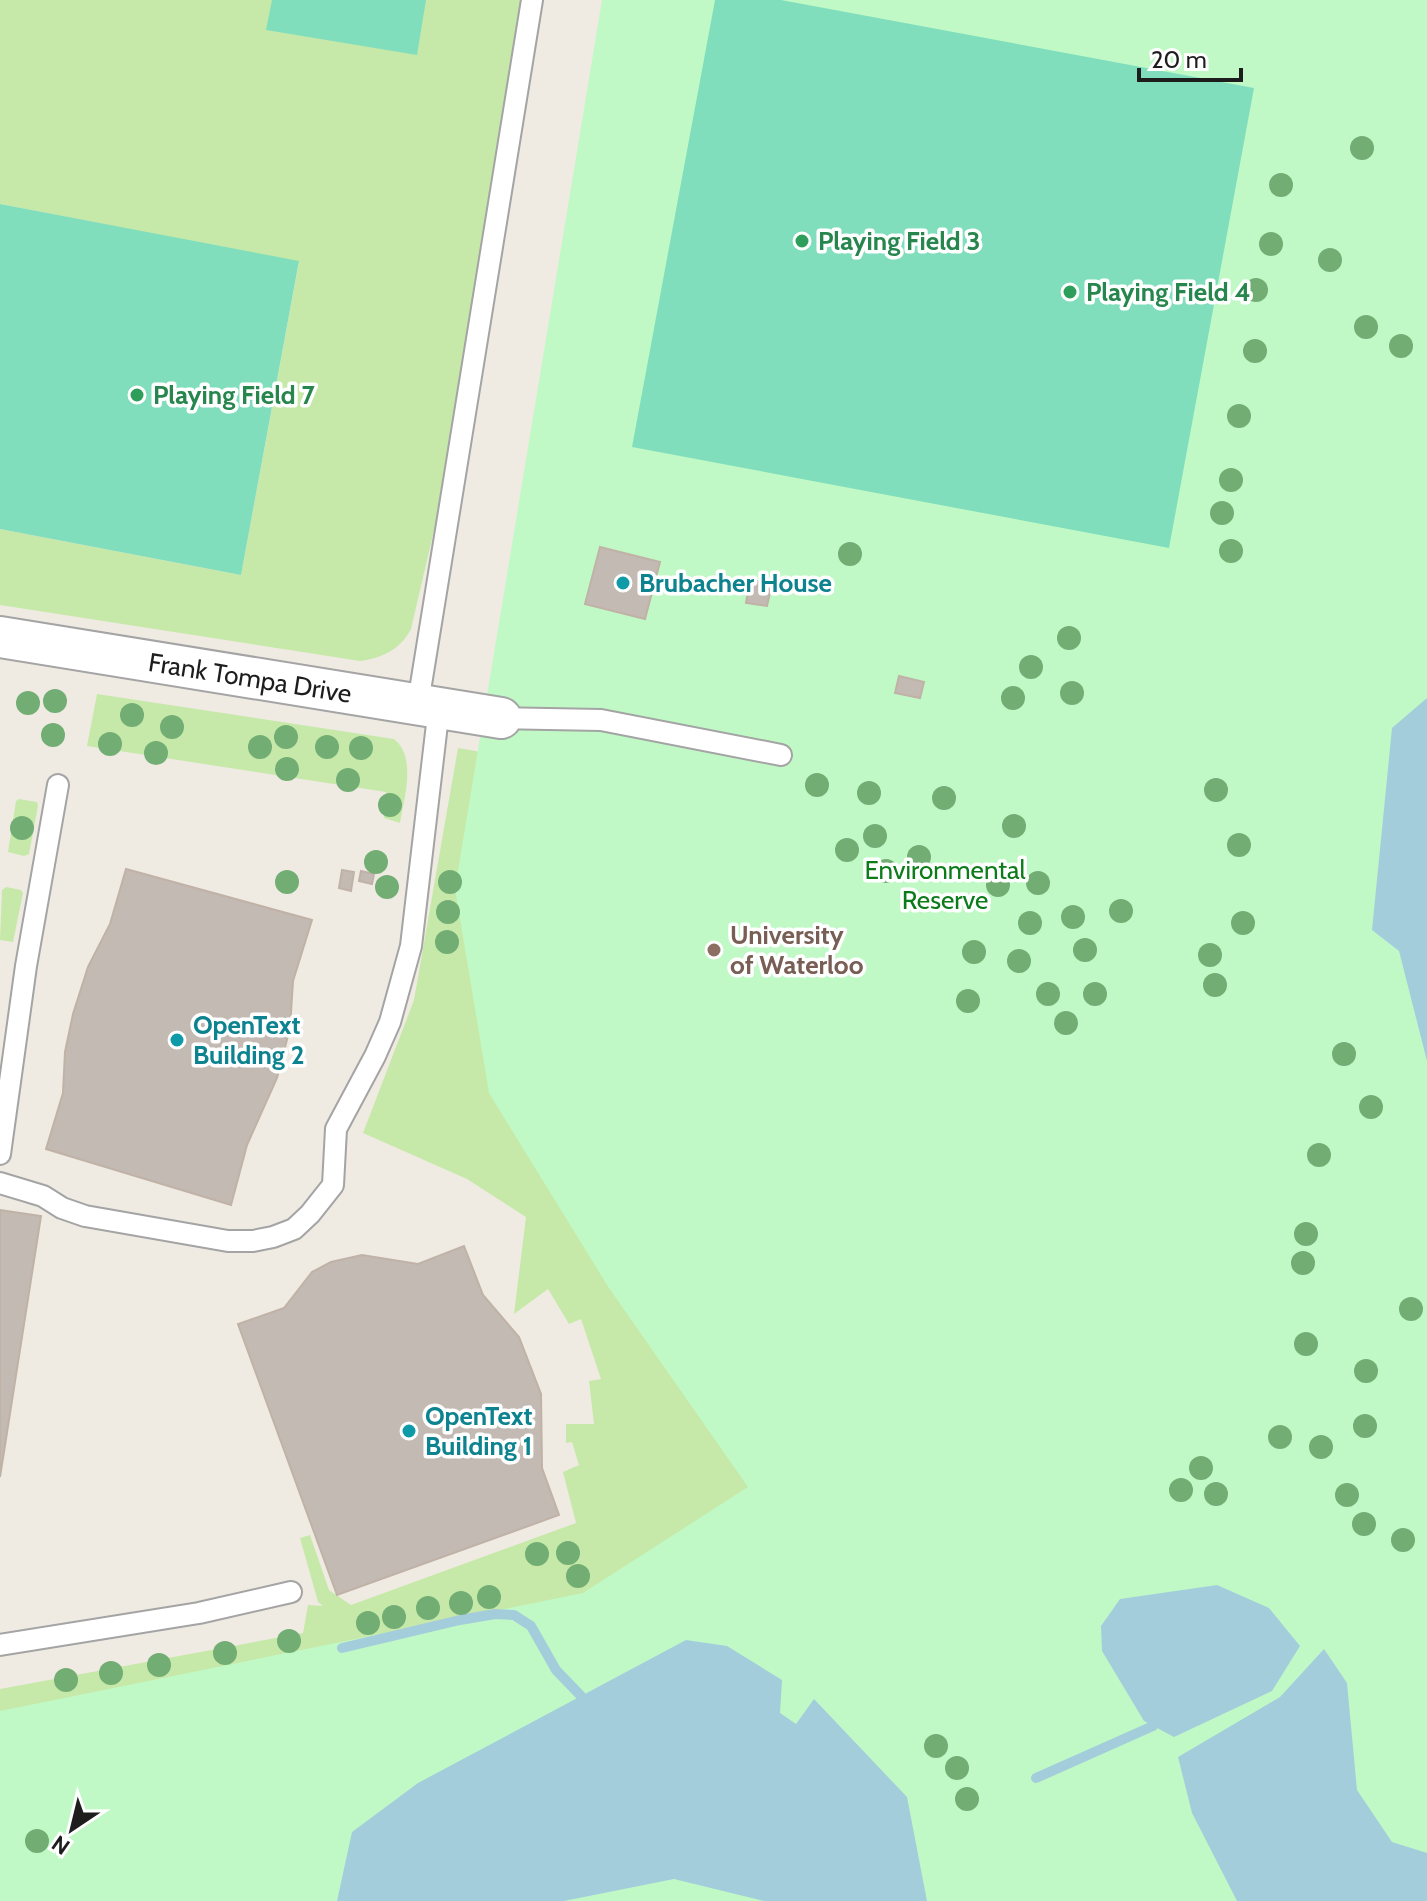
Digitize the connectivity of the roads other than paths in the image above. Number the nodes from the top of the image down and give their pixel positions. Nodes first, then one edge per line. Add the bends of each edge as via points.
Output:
1 (532, 0) edge
2 (0, 637) edge
3 (428, 705) junction
4 (501, 718) joint
5 (781, 755) dead end
6 (58, 785) dead end
7 (0, 1154) edge
8 (0, 1183) edge
9 (291, 1592) dead end
10 (0, 1645) edge

1 - 3 lane
2 - 3 street, Frank Tompa Drive
3 - 4 street, Frank Tompa Drive
3 - 8 lane via 417,904 402,986 375,1056 336,1129 333,1185 310,1214 294,1229 273,1237 228,1241 85,1216
4 - 5 lane via 601,720
6 - 7 lane
9 - 10 lane via 199,1613

